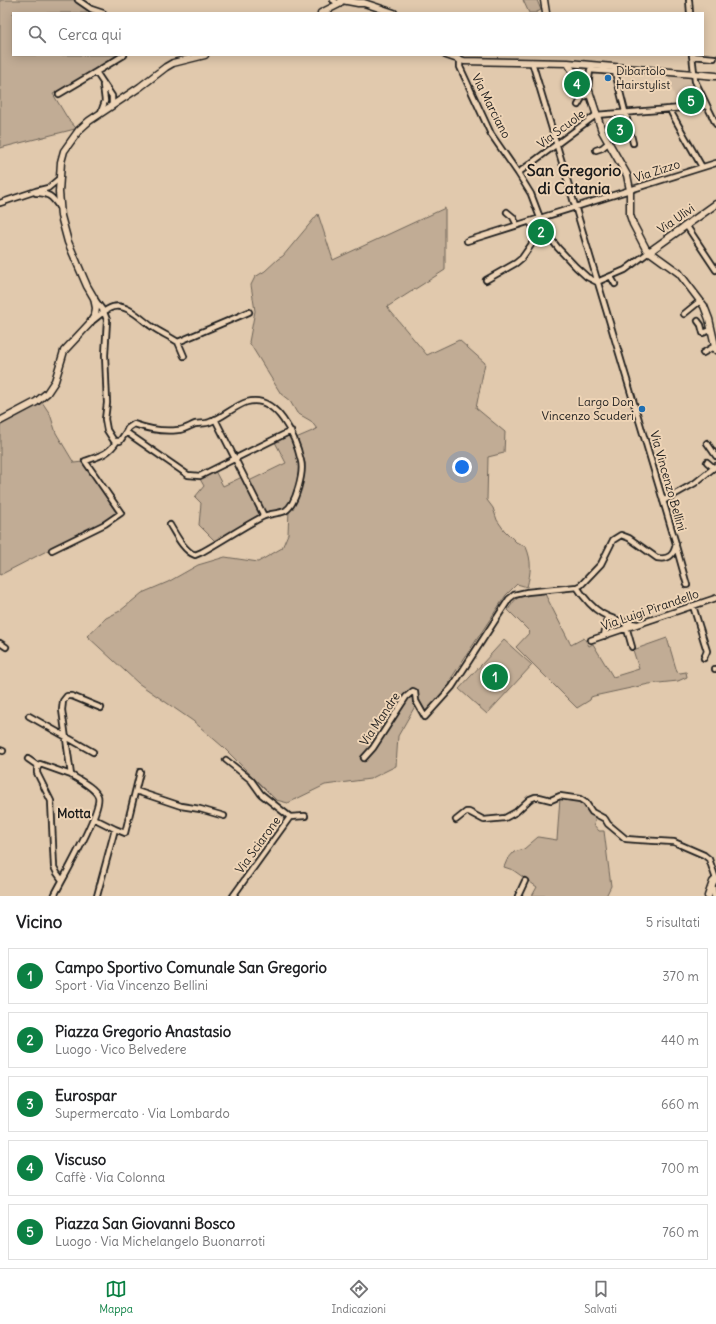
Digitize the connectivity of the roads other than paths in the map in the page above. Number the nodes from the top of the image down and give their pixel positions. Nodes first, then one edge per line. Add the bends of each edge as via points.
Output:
1 (78, 0) edge
2 (333, 0) edge
3 (544, 0) edge
4 (689, 0) edge
5 (341, 2) edge
6 (365, 2) edge
7 (100, 12) edge
8 (323, 12) edge
9 (391, 12) edge
10 (546, 12) edge
11 (690, 12) edge
12 (122, 56) edge
13 (201, 56) edge
14 (448, 56) edge
15 (562, 56) edge
16 (692, 56) edge
17 (699, 56) edge
18 (714, 58) dead end
19 (458, 60) edge
20 (532, 62) junction
21 (565, 62) junction
22 (96, 72) junction
23 (694, 74) junction
24 (716, 76) edge
25 (103, 85) junction
26 (589, 91) junction
27 (59, 94) dead end
28 (112, 96) junction
29 (105, 98) junction
30 (124, 98) junction
31 (112, 105) junction
32 (578, 105) dead end
33 (707, 106) junction
34 (670, 109) junction
35 (101, 112) junction
36 (625, 112) junction
37 (596, 115) junction
38 (716, 124) edge
39 (608, 143) junction
40 (633, 143) dead end
41 (556, 145) junction
42 (596, 150) dead end
43 (716, 163) edge
44 (702, 167) junction
45 (518, 173) junction
46 (60, 178) junction
47 (48, 188) junction
48 (630, 190) junction
49 (59, 192) junction
50 (30, 194) junction
51 (48, 194) junction
52 (0, 203) edge
53 (716, 205) edge
54 (59, 207) junction
55 (575, 207) junction
56 (507, 212) dead end
57 (540, 219) junction
58 (530, 222) junction
59 (517, 225) junction
60 (686, 225) junction
61 (548, 235) junction
62 (537, 236) junction
63 (467, 241) dead end
64 (649, 252) junction
65 (716, 270) edge
66 (611, 277) junction
67 (486, 280) dead end
68 (597, 282) junction
69 (615, 284) dead end
70 (700, 301) junction
71 (249, 312) dead end
72 (100, 313) junction
73 (684, 314) dead end
74 (698, 321) dead end
75 (711, 330) junction
76 (178, 342) junction
77 (715, 348) edge
78 (703, 353) dead end
79 (184, 356) dead end
80 (215, 419) junction
81 (0, 421) edge
82 (291, 431) junction
83 (126, 432) junction
84 (117, 441) junction
85 (707, 443) dead end
86 (716, 456) edge
87 (236, 459) junction
88 (707, 462) dead end
89 (715, 467) edge
90 (663, 501) junction
91 (264, 516) junction
92 (170, 525) dead end
93 (676, 544) junction
94 (52, 550) dead end
95 (687, 585) dead end
96 (576, 587) junction
97 (716, 598) edge
98 (694, 606) junction
99 (607, 617) junction
100 (626, 622) junction
101 (638, 624) junction
102 (626, 628) junction
103 (604, 636) junction
104 (591, 640) dead end
105 (0, 643) edge
106 (6, 647) dead end
107 (632, 647) dead end
108 (704, 658) dead end
109 (101, 708) dead end
110 (29, 716) dead end
111 (67, 737) junction
112 (93, 752) dead end
113 (364, 758) dead end
114 (28, 759) dead end
115 (226, 760) dead end
116 (38, 766) junction
117 (140, 772) dead end
118 (71, 775) junction
119 (136, 791) junction
120 (224, 816) dead end
121 (305, 816) dead end
122 (290, 817) junction
123 (94, 818) junction
124 (456, 820) dead end
125 (115, 829) junction
126 (716, 879) edge
127 (62, 880) junction
128 (525, 882) dead end
129 (711, 887) junction
130 (54, 896) edge
131 (97, 896) edge
132 (233, 896) edge
133 (518, 896) edge
134 (708, 896) edge
135 (714, 896) edge

1 - 7 street
2 - 5 street
3 - 10 street
4 - 11 street
5 - 6 street
5 - 8 street
6 - 9 street
12 - 22 street
13 - 30 street via 173,63
14 - 19 street
15 - 21 street
16 - 23 street
17 - 18 street
19 - 20 street
19 - 45 street, Via Marciano via 491,134
20 - 21 street
20 - 41 street, Via Vincenzo Bellini
21 - 23 street
21 - 26 street via 586,84
22 - 25 street
22 - 27 street
23 - 24 street
23 - 33 street
25 - 28 street
25 - 29 street
26 - 32 street
26 - 36 street via 590,70 615,72
26 - 37 street
28 - 30 street
28 - 31 street
29 - 31 street
29 - 35 street
30 - 31 street
31 - 35 street
33 - 34 street
33 - 38 street
34 - 36 street
34 - 44 street
35 - 46 street via 84,125 64,151
36 - 37 street
36 - 40 street
37 - 39 street
37 - 41 street, Via Scuole
39 - 42 street
39 - 48 street via 627,175
41 - 45 street, Via Scuole
41 - 55 street, Via Vincenzo Bellini
43 - 44 street, Via Zizzo
44 - 48 street, Via Zizzo
45 - 57 street, Via Marciano via 531,194
46 - 47 street
46 - 49 street
47 - 49 street
47 - 50 street
48 - 55 street, Via Zizzo
48 - 64 street via 630,215
49 - 51 street
49 - 54 street
50 - 51 street
50 - 52 street
51 - 54 street
53 - 60 street, Via Ulivi
54 - 72 street via 68,242
55 - 57 street, Via Zizzo
55 - 68 street, Via Vincenzo Bellini
56 - 59 street
57 - 58 street, Via Zizzo
57 - 61 street, Via Marciano
58 - 59 street, Via Zizzo
58 - 62 street
59 - 63 street, Via Zizzo
60 - 64 street, Via Ulivi
60 - 65 street
61 - 62 street
61 - 68 street, Via Marciano via 576,267
62 - 67 street via 522,258
64 - 66 street
64 - 70 street via 679,273
66 - 68 street
66 - 69 street
68 - 90 street, Via Vincenzo Bellini
70 - 73 street
70 - 75 street via 709,319
71 - 76 street
72 - 76 street via 115,306 124,308
72 - 81 street via 64,351 55,382 47,393 36,402
72 - 84 street via 107,320 105,419 107,430 114,441
74 - 75 street via 703,333
75 - 77 street
76 - 79 street
77 - 78 street
80 - 82 street via 247,402 258,401 276,411
80 - 83 street via 179,430 150,430 134,424
80 - 87 street
82 - 87 street
82 - 91 street via 302,463 302,474 293,502 286,510
83 - 84 street via 120,441
83 - 87 street via 188,475 205,475
84 - 94 street via 105,454 86,462 121,513 105,524
85 - 86 street
87 - 91 street
88 - 89 street
89 - 90 street via 695,483
90 - 93 street, Via Vincenzo Bellini
91 - 92 street via 195,555 190,553
93 - 95 street
93 - 96 street, Via Vincenzo Bellini via 673,554 662,559 629,538 617,537 610,543 602,564
96 - 99 street via 588,603
96 - 113 street, Via Mandre via 514,594 452,687 425,717 413,691
97 - 98 street, Via Luigi Pirandello
98 - 101 street, Via Luigi Pirandello
98 - 108 street via 707,651
99 - 100 street
99 - 103 street
100 - 101 street
100 - 102 street
101 - 102 street, Via Luigi Pirandello
102 - 103 street, Via Luigi Pirandello
102 - 107 street
103 - 104 street, Via Luigi Pirandello
105 - 106 street
109 - 111 street via 67,696 63,701 62,710
110 - 111 street
111 - 112 street
111 - 118 street
114 - 116 street
115 - 122 street via 251,780 261,794
116 - 118 street via 49,766
116 - 127 street via 37,773 51,801 54,866
117 - 119 street
118 - 123 street via 98,795
119 - 120 street via 181,806
119 - 125 street via 125,833
121 - 122 street, Via Sciarone
122 - 132 street, Via Sciarone
123 - 125 street
123 - 127 street
124 - 126 street via 466,812 484,820 505,818 535,797 551,800 560,796 580,799 592,812 605,819 626,838 674,842 704,855 709,859
125 - 131 street
126 - 129 street
127 - 130 street
128 - 133 street
129 - 134 street
129 - 135 street

